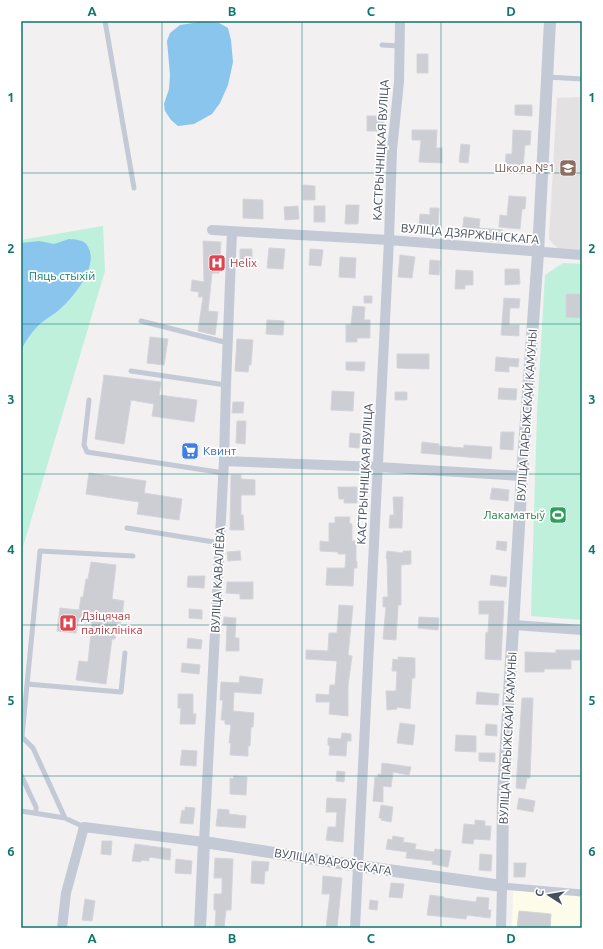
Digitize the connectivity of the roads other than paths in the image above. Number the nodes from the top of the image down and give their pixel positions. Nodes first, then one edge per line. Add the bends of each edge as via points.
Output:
1 (105, 21) edge
2 (400, 21) edge
3 (550, 21) edge
4 (382, 45) dead end
5 (400, 46) junction
6 (548, 77) junction
7 (582, 79) edge
8 (134, 188) dead end
9 (212, 230) dead end
10 (232, 232) junction
11 (389, 240) junction
12 (538, 253) junction
13 (582, 255) edge
14 (141, 321) dead end
15 (228, 343) junction
16 (131, 371) dead end
17 (226, 385) junction
18 (89, 400) dead end
19 (224, 461) junction
20 (378, 467) junction
21 (224, 473) junction
22 (522, 476) junction
23 (127, 528) dead end
24 (220, 543) junction
25 (133, 556) dead end
26 (514, 625) junction
27 (582, 630) edge
28 (125, 653) dead end
29 (27, 684) junction
30 (21, 736) edge
31 (21, 775) edge
32 (21, 811) edge
33 (36, 813) junction
34 (65, 818) junction
35 (84, 827) junction
36 (204, 842) junction
37 (359, 866) junction
38 (502, 886) junction
39 (582, 893) edge
40 (62, 928) edge
41 (200, 928) edge
42 (355, 928) edge
43 (500, 928) edge

1 - 8 lane
2 - 5 street, КАСТРЫЧНІЦКАЯ ВУЛІЦА
3 - 6 street, ВУЛІЦА ПАРЫЖСКАЙ КАМУНЫ
4 - 5 lane
5 - 11 street, КАСТРЫЧНІЦКАЯ ВУЛІЦА via 392,150
6 - 7 lane
6 - 12 street, ВУЛІЦА ПАРЫЖСКАЙ КАМУНЫ
9 - 10 street, ВУЛІЦА ДЗЯРЖЫНСКАГА
10 - 11 street, ВУЛІЦА ДЗЯРЖЫНСКАГА
10 - 15 street, ВУЛІЦА КАВАЛЁВА
11 - 12 street, ВУЛІЦА ДЗЯРЖЫНСКАГА
11 - 20 street, КАСТРЫЧНІЦКАЯ ВУЛІЦА
12 - 13 street, ВУЛІЦА ДЗЯРЖЫНСКАГА
12 - 22 street, ВУЛІЦА ПАРЫЖСКАЙ КАМУНЫ
14 - 15 lane
15 - 17 street, ВУЛІЦА КАВАЛЁВА
16 - 17 lane
17 - 19 street, ВУЛІЦА КАВАЛЁВА
18 - 21 lane via 84,445 88,452
19 - 20 street
19 - 21 street, ВУЛІЦА КАВАЛЁВА
20 - 22 street
20 - 37 street, КАСТРЫЧНІЦКАЯ ВУЛІЦА
21 - 24 street, ВУЛІЦА КАВАЛЁВА
22 - 26 street, ВУЛІЦА ПАРЫЖСКАЙ КАМУНЫ
23 - 24 lane
24 - 36 street, ВУЛІЦА КАВАЛЁВА
25 - 29 lane via 40,551
26 - 27 street
26 - 38 street, ВУЛІЦА ПАРЫЖСКАЙ КАМУНЫ via 504,795
28 - 29 lane via 121,692
29 - 30 lane
30 - 34 lane via 33,748
31 - 33 lane via 36,806
32 - 33 lane
33 - 34 lane
34 - 35 lane
35 - 36 street, ВУЛІЦА ВАРОЎСКАГА
35 - 40 street via 66,893
36 - 37 street, ВУЛІЦА ВАРОЎСКАГА
36 - 41 street, ВУЛІЦА КАВАЛЁВА
37 - 38 street, ВУЛІЦА ВАРОЎСКАГА
37 - 42 street, КАСТРЫЧНІЦКАЯ ВУЛІЦА
38 - 39 street, ВУЛІЦА ВАРОЎСКАГА
38 - 43 street, ВУЛІЦА ПАРЫЖСКАЙ КАМУНЫ

